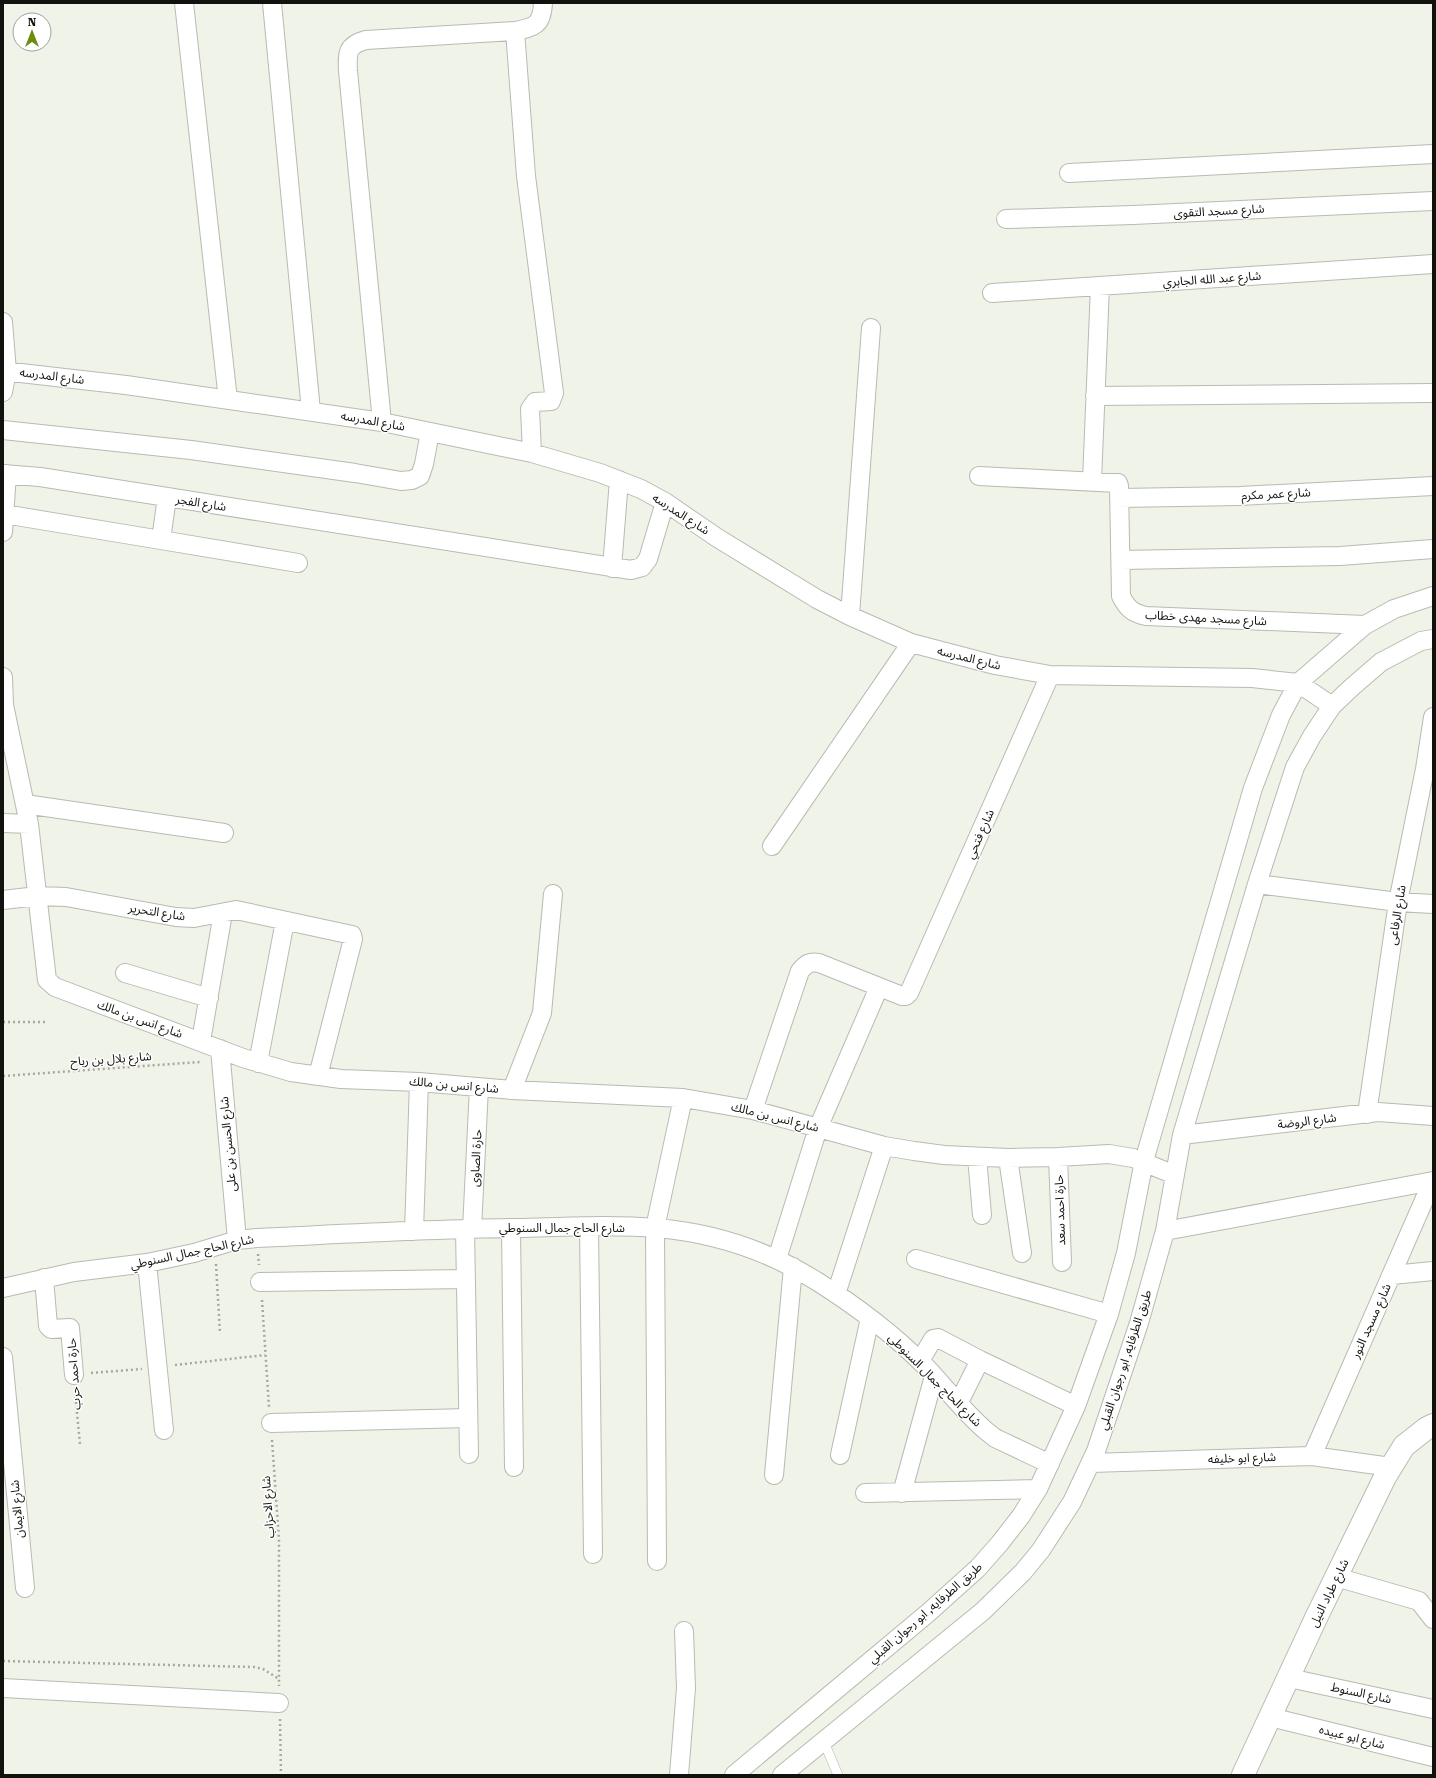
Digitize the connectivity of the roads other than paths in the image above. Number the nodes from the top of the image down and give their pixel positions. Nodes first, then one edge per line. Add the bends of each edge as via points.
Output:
1 (184, 3) edge
2 (272, 3) edge
3 (543, 3) edge
4 (515, 31) junction
5 (1433, 154) edge
6 (1069, 173) dead end
7 (1433, 202) edge
8 (1006, 219) dead end
9 (1433, 264) edge
10 (1100, 286) junction
11 (992, 293) dead end
12 (3, 322) edge
13 (871, 328) dead end
14 (5, 371) edge
15 (3, 392) edge
16 (1433, 393) edge
17 (1095, 396) junction
18 (228, 400) junction
19 (311, 411) junction
20 (382, 422) junction
21 (3, 430) edge
22 (430, 432) junction
23 (532, 453) junction
24 (5, 474) edge
25 (978, 476) dead end
26 (619, 480) junction
27 (1092, 481) junction
28 (1433, 486) edge
29 (1118, 491) junction
30 (167, 497) junction
31 (665, 502) junction
32 (4, 514) junction
33 (3, 532) edge
34 (160, 540) junction
35 (1433, 549) edge
36 (1120, 560) junction
37 (298, 563) dead end
38 (612, 568) junction
39 (1433, 596) edge
40 (850, 616) junction
41 (1365, 625) junction
42 (1433, 638) edge
43 (911, 643) junction
44 (1050, 675) junction
45 (3, 677) edge
46 (1298, 683) junction
47 (1332, 706) junction
48 (1433, 718) edge
49 (25, 804) junction
50 (3, 823) edge
51 (29, 824) junction
52 (224, 833) dead end
53 (772, 846) dead end
54 (1257, 884) junction
55 (552, 894) dead end
56 (37, 896) junction
57 (3, 900) edge
58 (1398, 902) junction
59 (1433, 904) edge
60 (223, 912) junction
61 (285, 921) junction
62 (125, 973) dead end
63 (879, 987) junction
64 (209, 998) junction
65 (201, 1042) junction
66 (220, 1055) junction
67 (258, 1063) junction
68 (318, 1076) junction
69 (419, 1082) junction
70 (479, 1087) junction
71 (512, 1090) junction
72 (683, 1098) junction
73 (753, 1110) junction
74 (1368, 1114) junction
75 (1433, 1116) edge
76 (818, 1128) junction
77 (1182, 1136) junction
78 (884, 1146) junction
79 (977, 1157) junction
80 (1058, 1157) junction
81 (1008, 1158) junction
82 (1144, 1162) junction
83 (1175, 1175) junction
84 (1433, 1181) edge
85 (1433, 1187) edge
86 (982, 1215) dead end
87 (589, 1227) junction
88 (511, 1228) junction
89 (655, 1228) junction
90 (469, 1229) junction
91 (414, 1231) junction
92 (1165, 1231) junction
93 (237, 1240) junction
94 (1022, 1253) dead end
95 (777, 1259) junction
96 (916, 1259) dead end
97 (1062, 1262) dead end
98 (147, 1263) junction
99 (793, 1267) junction
100 (1433, 1271) edge
101 (1392, 1275) junction
102 (44, 1278) junction
103 (466, 1279) junction
104 (260, 1282) road end
105 (3, 1288) edge
106 (836, 1294) junction
107 (1109, 1314) junction
108 (870, 1318) junction
109 (3, 1357) edge
110 (980, 1360) junction
111 (920, 1361) junction
112 (74, 1375) road end
113 (934, 1376) junction
114 (959, 1402) junction
115 (1076, 1406) junction
116 (468, 1418) junction
117 (270, 1423) road end
118 (1433, 1424) edge
119 (164, 1430) dead end
120 (469, 1454) dead end
121 (840, 1455) dead end
122 (1312, 1456) junction
123 (1091, 1462) junction
124 (1050, 1464) junction
125 (514, 1467) dead end
126 (1391, 1467) junction
127 (774, 1475) dead end
128 (1038, 1488) junction
129 (864, 1493) dead end
130 (902, 1493) junction
131 (593, 1554) dead end
132 (657, 1561) dead end
133 (1336, 1577) junction
134 (25, 1588) dead end
135 (1433, 1619) edge
136 (684, 1631) dead end
137 (1288, 1678) junction
138 (3, 1688) edge
139 (279, 1703) road end
140 (1433, 1709) edge
141 (1270, 1717) junction
142 (824, 1742) junction
143 (1433, 1757) edge
144 (679, 1775) edge
145 (734, 1775) edge
146 (782, 1775) edge
147 (838, 1775) edge
148 (1243, 1775) edge

1 - 18 street
2 - 19 street
3 - 4 street via 538,22 531,28
4 - 20 street via 366,40 355,43 347,58
4 - 23 street via 526,176 554,393 551,401 535,402 530,408
5 - 6 street
7 - 8 street, شارع مسجد التقوى
9 - 10 street, شارع عبد الله الجابري
10 - 11 street, شارع عبد الله الجابري
10 - 17 street
12 - 14 street
13 - 40 street
14 - 15 street
14 - 18 street, شارع المدرسه
16 - 17 street
17 - 27 street
18 - 19 street, شارع المدرسه
19 - 20 street, شارع المدرسه
20 - 22 street, شارع المدرسه
21 - 22 street via 191,450 401,481 420,476
22 - 23 street, شارع المدرسه
23 - 26 street, شارع المدرسه
24 - 30 street
24 - 32 street
25 - 27 street, شارع عمر مكرم
26 - 31 street, شارع المدرسه
26 - 38 street
27 - 29 street, شارع عمر مكرم
28 - 29 street, شارع عمر مكرم via 1240,496
29 - 36 street, شارع مسجد مهدى خطاب
30 - 34 street, شارع الفجر
30 - 38 street, شارع الفجر
31 - 38 street, شارع الفجر via 648,559 642,567 631,570
31 - 40 street, شارع المدرسه via 817,599
32 - 33 street
32 - 34 street
34 - 37 street
35 - 36 street via 1340,556
36 - 41 street, شارع مسجد مهدى خطاب via 1121,596 1126,606 1135,613 1146,616
39 - 41 street via 1394,610
40 - 43 street, شارع المدرسه
41 - 46 street
42 - 47 street, طريق الطرفايه, ابو رجوان القبلي via 1421,641 1381,662
43 - 44 street, شارع المدرسه via 995,665
43 - 53 street
44 - 46 street, شارع المدرسه via 1252,678
44 - 63 street, شارع فتحي via 909,994 904,996
45 - 49 street, شارع انس بن مالك via 4,705
46 - 47 street, شارع المدرسه
46 - 82 street, طريق الطرفايه, ابو رجوان القبلي via 1281,715 1254,788
47 - 54 street, طريق الطرفايه, ابو رجوان القبلي via 1295,767
48 - 58 street, شارع الرفاعى
49 - 51 street, شارع انس بن مالك
49 - 52 street
50 - 51 street
51 - 56 street, شارع انس بن مالك
54 - 58 street
54 - 77 street, طريق الطرفايه, ابو رجوان القبلي
55 - 71 street via 542,1013
56 - 57 street, شارع التحرير
56 - 60 street, شارع التحرير via 66,898 176,917 194,918
56 - 65 street, شارع انس بن مالك via 47,980 50,983 62,990
58 - 59 street
58 - 74 street, شارع الرفاعى
60 - 61 street, شارع التحرير via 243,911
60 - 64 street
61 - 67 street
61 - 68 street, شارع التحرير via 352,934 353,939
62 - 64 street
63 - 73 street via 819,963 808,963 804,966 800,971
63 - 76 street
64 - 65 street
65 - 66 street, شارع انس بن مالك
66 - 67 street, شارع انس بن مالك
66 - 93 street, شارع الحسن بن على
67 - 68 street, شارع انس بن مالك
68 - 69 street, شارع انس بن مالك
69 - 70 street, شارع انس بن مالك
69 - 91 street
70 - 71 street, شارع انس بن مالك
70 - 90 street, حارة الصاوى
71 - 72 street, شارع انس بن مالك
72 - 73 street, شارع انس بن مالك
72 - 89 street
73 - 76 street, شارع انس بن مالك
74 - 75 street, شارع الروضة
74 - 77 street, شارع الروضة
76 - 78 street, شارع انس بن مالك
76 - 95 street
77 - 83 street, طريق الطرفايه, ابو رجوان القبلي
78 - 79 street, شارع انس بن مالك
78 - 106 street
79 - 81 street, شارع انس بن مالك
79 - 86 street
80 - 81 street, شارع انس بن مالك
80 - 82 street, شارع انس بن مالك via 1109,1154 1128,1156
80 - 97 street, حارة احمد سعد
81 - 94 street
82 - 83 street, شارع انس بن مالك
82 - 107 street, طريق الطرفايه, ابو رجوان القبلي via 1126,1253
83 - 92 street, طريق الطرفايه, ابو رجوان القبلي
84 - 92 street
85 - 101 street, شارع مسجد النور via 1425,1198
87 - 88 street, شارع الحاج جمال السنوطي
87 - 89 street, شارع الحاج جمال السنوطي
87 - 131 street
88 - 90 street, شارع الحاج جمال السنوطي
88 - 125 street
89 - 95 street, شارع الحاج جمال السنوطي via 730,1241
89 - 132 street
90 - 91 street, شارع الحاج جمال السنوطي
90 - 103 street, حارة الصاوى
91 - 93 street, شارع الحاج جمال السنوطي
92 - 123 street, طريق الطرفايه, ابو رجوان القبلي via 1139,1323
93 - 98 street, شارع الحاج جمال السنوطي
95 - 99 street, شارع الحاج جمال السنوطي
96 - 107 street
98 - 102 street, شارع الحاج جمال السنوطي
98 - 119 street
99 - 106 street, شارع الحاج جمال السنوطي
99 - 127 street
100 - 101 street
101 - 122 street, شارع مسجد النور
102 - 105 street, شارع الحاج جمال السنوطي
102 - 112 street, حارة احمد حرب via 48,1326 51,1329 70,1328
103 - 104 street
103 - 116 street, حارة الصاوى
106 - 108 street, شارع الحاج جمال السنوطي
107 - 115 street, طريق الطرفايه, ابو رجوان القبلي
108 - 111 street, شارع الحاج جمال السنوطي
108 - 121 street
109 - 134 street, شارع الايمان
110 - 111 street via 936,1337
110 - 114 street
110 - 115 street
111 - 113 street, شارع الحاج جمال السنوطي
113 - 114 street, شارع الحاج جمال السنوطي
113 - 130 street
114 - 124 street, شارع الحاج جمال السنوطي via 995,1438
115 - 124 street, طريق الطرفايه, ابو رجوان القبلي
116 - 117 street
116 - 120 street, حارة الصاوى
118 - 126 street, شارع طراد النيل via 1404,1446
122 - 123 street, شارع ابو خليفه
122 - 126 street, شارع ابو خليفه
123 - 142 street, طريق الطرفايه, ابو رجوان القبلي via 1057,1526 1008,1587 983,1611
124 - 128 street, طريق الطرفايه, ابو رجوان القبلي
126 - 133 street, شارع طراد النيل
128 - 130 street
128 - 145 street, طريق الطرفايه, ابو رجوان القبلي via 1021,1516 978,1568
129 - 130 street
133 - 135 street via 1419,1601
133 - 137 street, شارع طراد النيل
136 - 144 street via 686,1688
137 - 140 street, شارع السنوط
137 - 141 street, شارع طراد النيل
138 - 139 street
141 - 143 street, شارع ابو عبيده
141 - 148 street, شارع طراد النيل
142 - 146 street, طريق الطرفايه, ابو رجوان القبلي
142 - 147 lane

